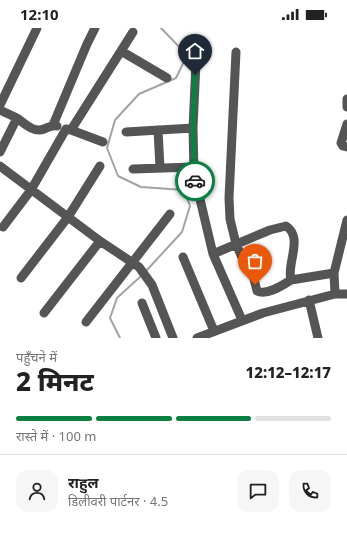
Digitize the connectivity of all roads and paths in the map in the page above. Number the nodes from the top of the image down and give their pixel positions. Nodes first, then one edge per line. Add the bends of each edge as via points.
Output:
1 (37, 28) edge
2 (95, 28) edge
3 (133, 32) dead end
4 (121, 51) junction
5 (236, 52) dead end
6 (196, 62) dead end
7 (167, 78) dead end
8 (347, 99) edge
9 (0, 105) edge
10 (347, 107) edge
11 (0, 110) edge
12 (17, 118) junction
13 (347, 124) edge
14 (53, 125) junction
15 (193, 128) junction
16 (68, 130) junction
17 (158, 130) junction
18 (126, 132) dead end
19 (104, 142) dead end
20 (347, 147) edge
21 (0, 152) edge
22 (0, 166) edge
23 (100, 166) dead end
24 (194, 167) junction
25 (160, 168) junction
26 (133, 169) dead end
27 (32, 190) junction
28 (170, 214) dead end
29 (68, 217) junction
30 (347, 220) edge
31 (3, 227) dead end
32 (100, 240) junction
33 (236, 244) junction
34 (213, 254) junction
35 (183, 257) dead end
36 (136, 265) junction
37 (334, 273) junction
38 (21, 278) dead end
39 (291, 280) junction
40 (335, 294) junction
41 (347, 294) edge
42 (309, 300) junction
43 (142, 303) dead end
44 (44, 313) dead end
45 (242, 320) junction
46 (86, 322) dead end
47 (219, 333) edge
48 (156, 338) edge
49 (172, 338) edge
50 (197, 338) edge
51 (318, 338) edge

1 - 9 street
2 - 14 street
3 - 4 street
4 - 7 street
4 - 16 street
5 - 33 street via 229,198 230,219
6 - 15 street
8 - 10 street
11 - 12 street
12 - 14 street via 35,130
12 - 21 street
13 - 20 street via 341,143
14 - 16 street
15 - 17 street
15 - 24 street
16 - 19 street
16 - 27 street
17 - 18 street
17 - 25 street
22 - 27 street
23 - 29 street
24 - 25 street
24 - 34 street via 195,182
25 - 26 street
27 - 29 street
27 - 31 street
28 - 36 street
29 - 32 street
29 - 38 street
30 - 37 street
32 - 36 street
32 - 44 street
33 - 34 street
33 - 39 street via 259,292
33 - 39 street via 270,230 288,227 294,245
34 - 45 street
35 - 47 street
36 - 46 street
36 - 49 street via 152,285
37 - 39 street
37 - 40 street
40 - 41 street
40 - 42 street
42 - 45 street
42 - 51 street
43 - 48 street
45 - 47 street
47 - 50 street

